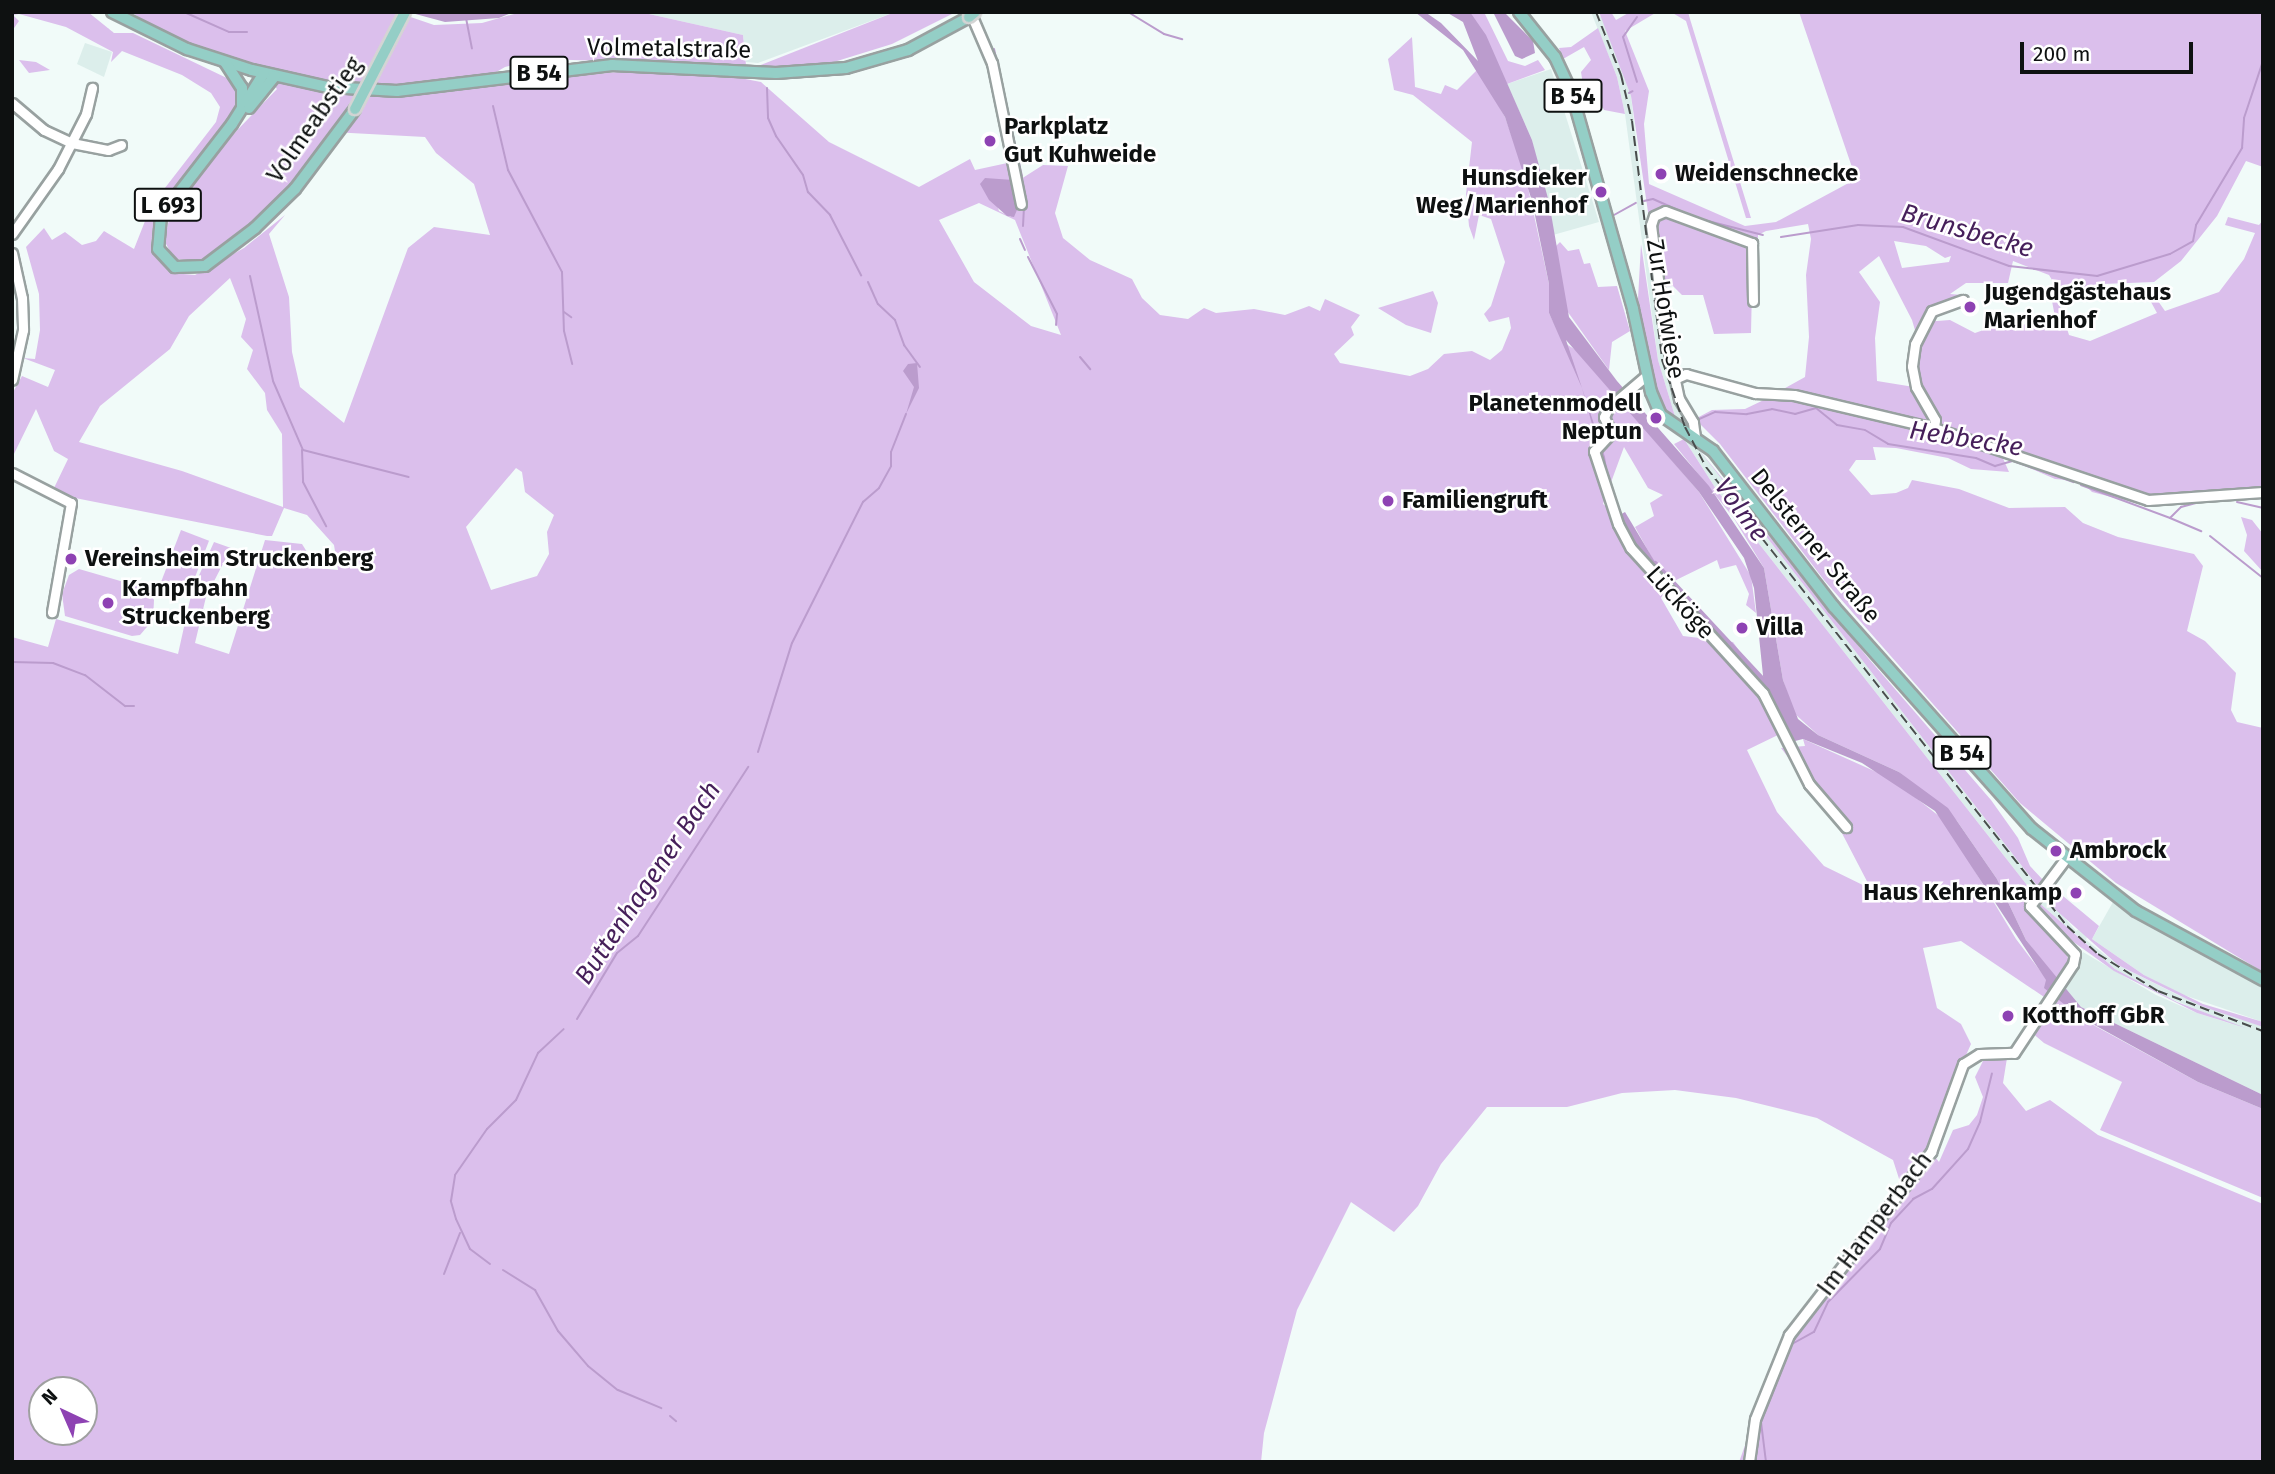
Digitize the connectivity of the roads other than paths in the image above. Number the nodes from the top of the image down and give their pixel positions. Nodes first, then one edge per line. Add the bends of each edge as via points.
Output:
1 (112, 12) edge
2 (405, 12) edge
3 (1519, 12) edge
4 (971, 14) edge
5 (225, 62) junction
6 (269, 75) junction
7 (92, 88) dead end
8 (12, 103) edge
9 (241, 110) junction
10 (232, 124) junction
11 (72, 143) junction
12 (121, 145) dead end
13 (1021, 204) dead end
14 (12, 234) edge
15 (12, 253) edge
16 (17, 298) edge
17 (1963, 300) dead end
18 (1753, 301) dead end
19 (1647, 375) junction
20 (1677, 378) junction
21 (12, 380) edge
22 (1934, 428) junction
23 (1695, 437) junction
24 (12, 473) edge
25 (2263, 492) edge
26 (52, 611) dead end
27 (1846, 827) dead end
28 (2066, 858) junction
29 (2263, 979) edge
30 (1749, 1462) edge

1 - 5 main road, Volmetalstraße / B 54
2 - 10 main road, Volmeabstieg / L 693, bridge via 355,109 295,189 255,228 205,266 175,267 158,249 161,216
3 - 19 main road, Delsterner Straße / B 54 via 1555,57 1571,90
4 - 6 main road, Volmetalstraße / B 54 via 908,50 846,68 807,72 589,66 397,91 328,87
4 - 13 street via 990,55
5 - 6 main road, Volmetalstraße / B 54
5 - 9 main road via 242,88
6 - 9 main road, Volmeabstieg / L 693
6 - 10 main road, Volmeabstieg / L 693
7 - 11 street via 89,107
8 - 11 street via 44,130
9 - 10 main road, Volmeabstieg / L 693
11 - 12 street via 108,150
11 - 14 street via 38,203
15 - 16 street
16 - 21 street via 21,349
17 - 22 street via 1932,311 1916,344 1912,366 1916,387 1935,420
18 - 20 street, Zur Hofwiese via 1752,243 1665,211 1654,216 1658,291
19 - 23 main road, Delsterner Straße / B 54 via 1661,415
19 - 27 street, Lücköge via 1605,412 1611,433 1595,448 1598,469 1630,548 1763,693 1809,783
20 - 22 street via 1686,374
20 - 23 street, Zur Hofwiese via 1679,399 1693,422
22 - 25 street via 2148,500
23 - 28 main road, Delsterner Straße / B 54 via 1719,458 1834,607 1986,781
24 - 26 street via 71,503
28 - 29 main road, Delsterner Straße / B 54 via 2147,917
28 - 30 street, Im Hamperbach via 2030,906 2075,954 2068,972 2013,1055 1979,1054 1963,1064 1931,1153 1789,1335 1755,1419

